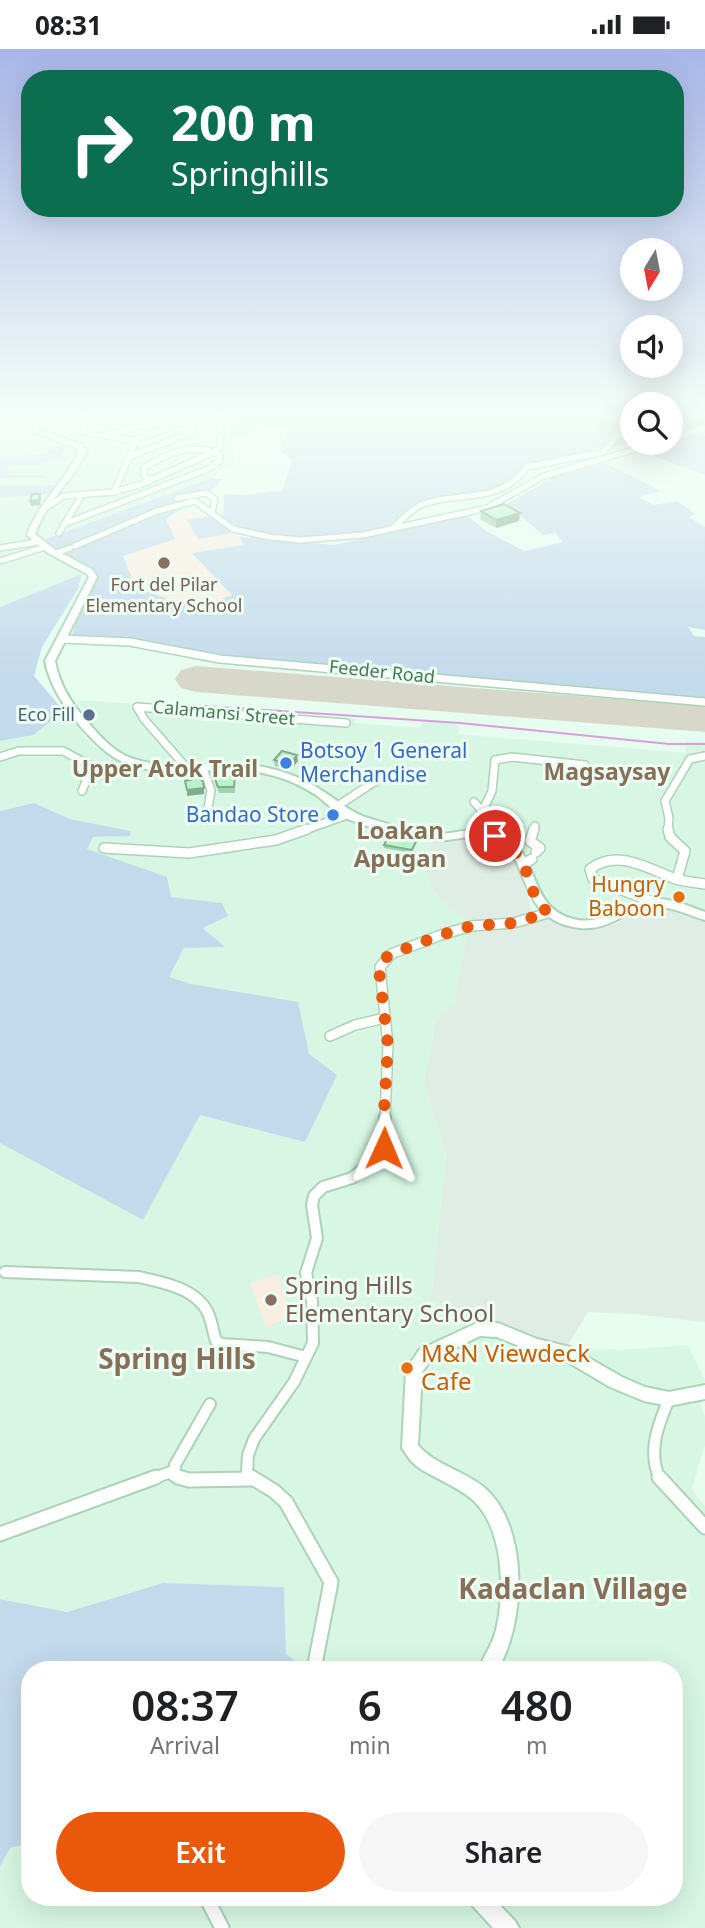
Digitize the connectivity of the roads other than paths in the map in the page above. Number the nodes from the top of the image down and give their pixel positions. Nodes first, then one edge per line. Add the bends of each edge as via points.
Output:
1 (46, 503) edge
2 (56, 503) edge
3 (75, 503) edge
4 (121, 503) edge
5 (163, 503) edge
6 (182, 503) edge
7 (200, 503) edge
8 (213, 503) edge
9 (438, 503) edge
10 (501, 503) edge
11 (42, 510) junction
12 (212, 512) junction
13 (64, 524) junction
14 (392, 529) junction
15 (59, 533) dead end
16 (90, 538) junction
17 (0, 548) edge
18 (47, 548) junction
19 (0, 561) edge
20 (61, 639) junction
21 (705, 702) edge
22 (346, 723) dead end
23 (0, 757) edge
24 (705, 758) edge
25 (141, 765) junction
26 (585, 765) dead end
27 (185, 766) junction
28 (202, 766) junction
29 (121, 771) junction
30 (352, 771) dead end
31 (82, 790) dead end
32 (474, 802) dead end
33 (337, 807) junction
34 (481, 810) junction
35 (346, 815) junction
36 (215, 816) dead end
37 (536, 826) dead end
38 (472, 833) junction
39 (104, 848) dead end
40 (531, 858) junction
41 (677, 879) junction
42 (705, 884) edge
43 (656, 903) junction
44 (548, 913) junction
45 (705, 916) edge
46 (385, 1018) junction
47 (330, 1036) dead end
48 (5, 1272) dead end
49 (306, 1357) junction
50 (705, 1392) edge
51 (669, 1399) junction
52 (210, 1404) dead end
53 (173, 1471) junction
54 (252, 1479) junction
55 (705, 1527) edge
56 (0, 1534) edge
57 (316, 1661) edge
58 (493, 1661) edge
59 (211, 1906) edge
60 (487, 1906) edge
61 (222, 1928) edge
62 (508, 1928) edge

1 - 11 main road
2 - 11 street
3 - 13 street
4 - 13 street
5 - 16 street
6 - 16 street
7 - 12 street
8 - 12 street
9 - 14 street via 415,508
10 - 14 street
11 - 18 main road via 30,535
12 - 14 street via 239,531 312,541
13 - 15 street
16 - 18 street
17 - 18 street
18 - 19 street
18 - 20 main road via 93,577
20 - 21 street, Feeder Road via 130,642 220,659
20 - 25 main road via 50,661 67,702 99,744 113,755
22 - 27 street, Calamansi Street via 137,707
23 - 29 street via 19,751 63,751 93,767
24 - 41 street via 693,757 666,801 670,811 667,834 685,851
25 - 27 main road
25 - 29 street
26 - 34 street via 499,758 493,762 492,791
27 - 28 main road
28 - 33 main road via 274,772 312,788
28 - 36 street via 211,790 208,808
29 - 31 street via 88,776
30 - 33 street via 378,780
32 - 34 street
33 - 35 main road
34 - 38 street
35 - 38 main road via 428,836
35 - 39 street via 276,840 189,853
37 - 40 street via 530,841 540,848
38 - 40 main road via 492,835
40 - 44 main road via 531,890
41 - 42 street
41 - 43 street via 629,861 605,861 590,869 593,879
43 - 44 main road via 593,925
43 - 45 main road
44 - 46 street via 513,923 463,928 386,957 379,971
46 - 47 street
46 - 49 street via 384,1148 358,1174 323,1187 313,1200 317,1238 306,1273 313,1343
48 - 49 street via 149,1278 189,1293 207,1311 216,1341
49 - 54 street via 254,1439 247,1473
50 - 51 main road
51 - 55 street via 653,1443 653,1461 663,1485
51 - 58 main road via 616,1382 564,1352 487,1328 425,1355 418,1363 412,1377 410,1448 482,1497 506,1547 506,1617
52 - 53 street
53 - 54 street via 176,1478 189,1480
53 - 56 street
54 - 57 street via 278,1493 327,1570 331,1583
59 - 61 street
60 - 62 main road

